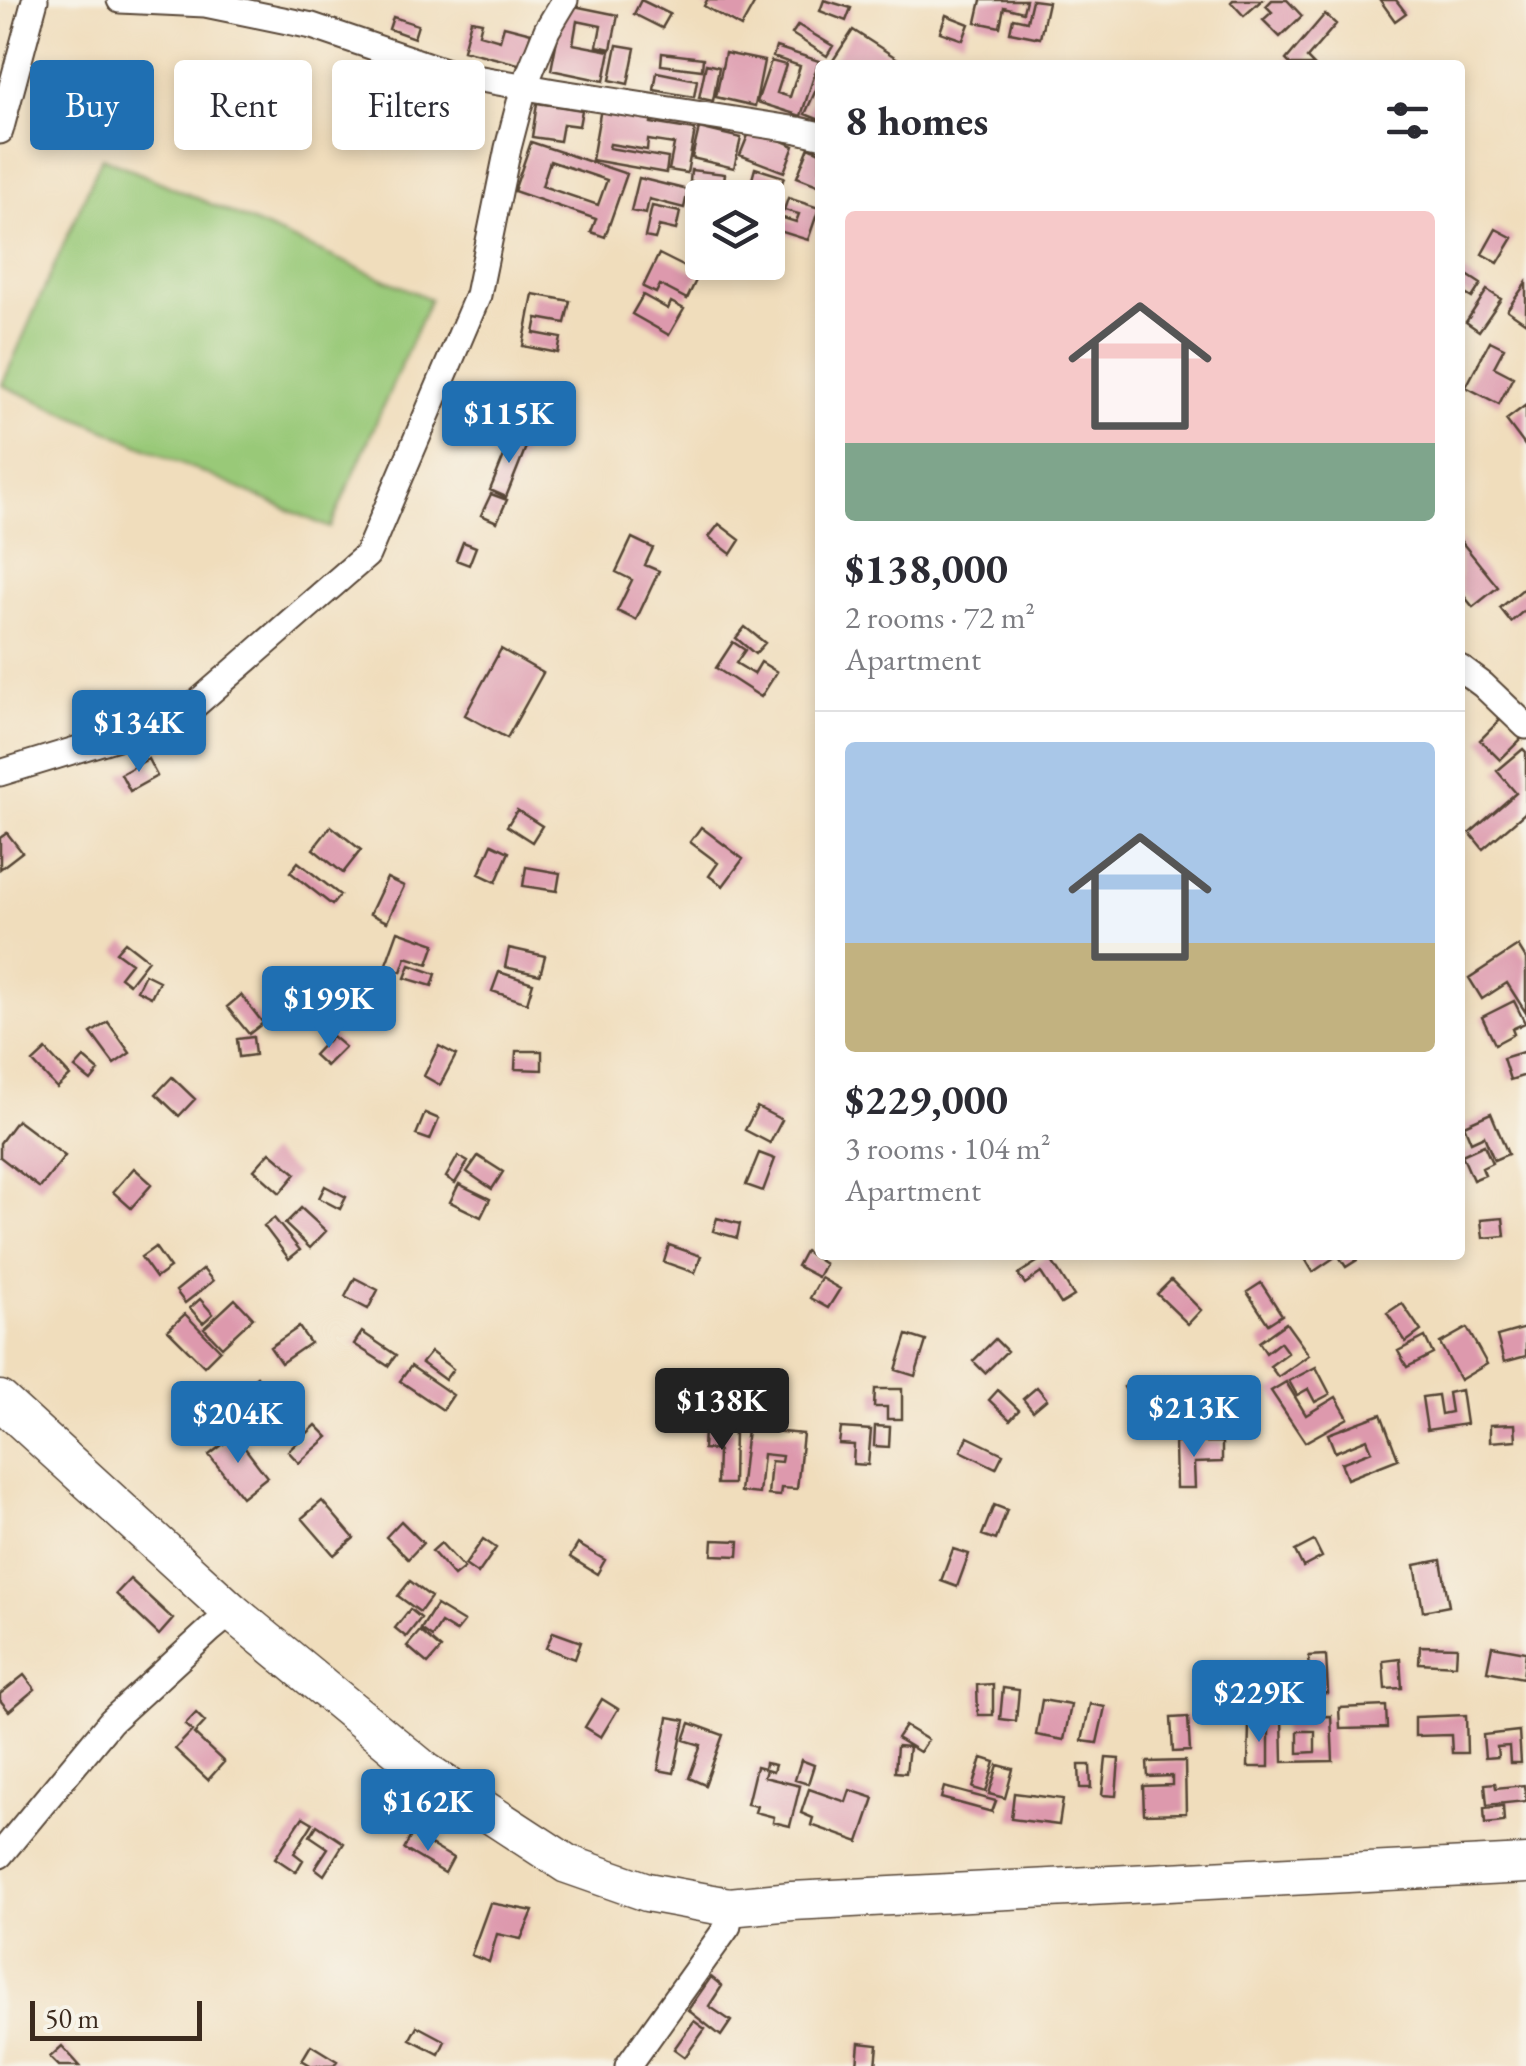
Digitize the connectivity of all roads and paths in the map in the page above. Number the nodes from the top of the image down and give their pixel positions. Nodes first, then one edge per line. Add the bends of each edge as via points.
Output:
1 (35, 0) edge
2 (120, 0) edge
3 (565, 0) edge
4 (524, 87) junction
5 (0, 131) edge
6 (815, 134) edge
7 (1465, 672) edge
8 (1526, 726) edge
9 (0, 773) edge
10 (0, 1400) edge
11 (232, 1612) junction
12 (0, 1855) edge
13 (1526, 1864) edge
14 (729, 1907) junction
15 (628, 2066) edge

1 - 5 street
2 - 4 street via 205,4 312,26 452,74
3 - 4 street
4 - 6 street
4 - 9 street via 478,295 368,555 180,718
7 - 8 street
10 - 11 street
11 - 12 street via 110,1721
11 - 14 street via 426,1772 567,1864 647,1892
13 - 14 street
14 - 15 street via 728,1926

